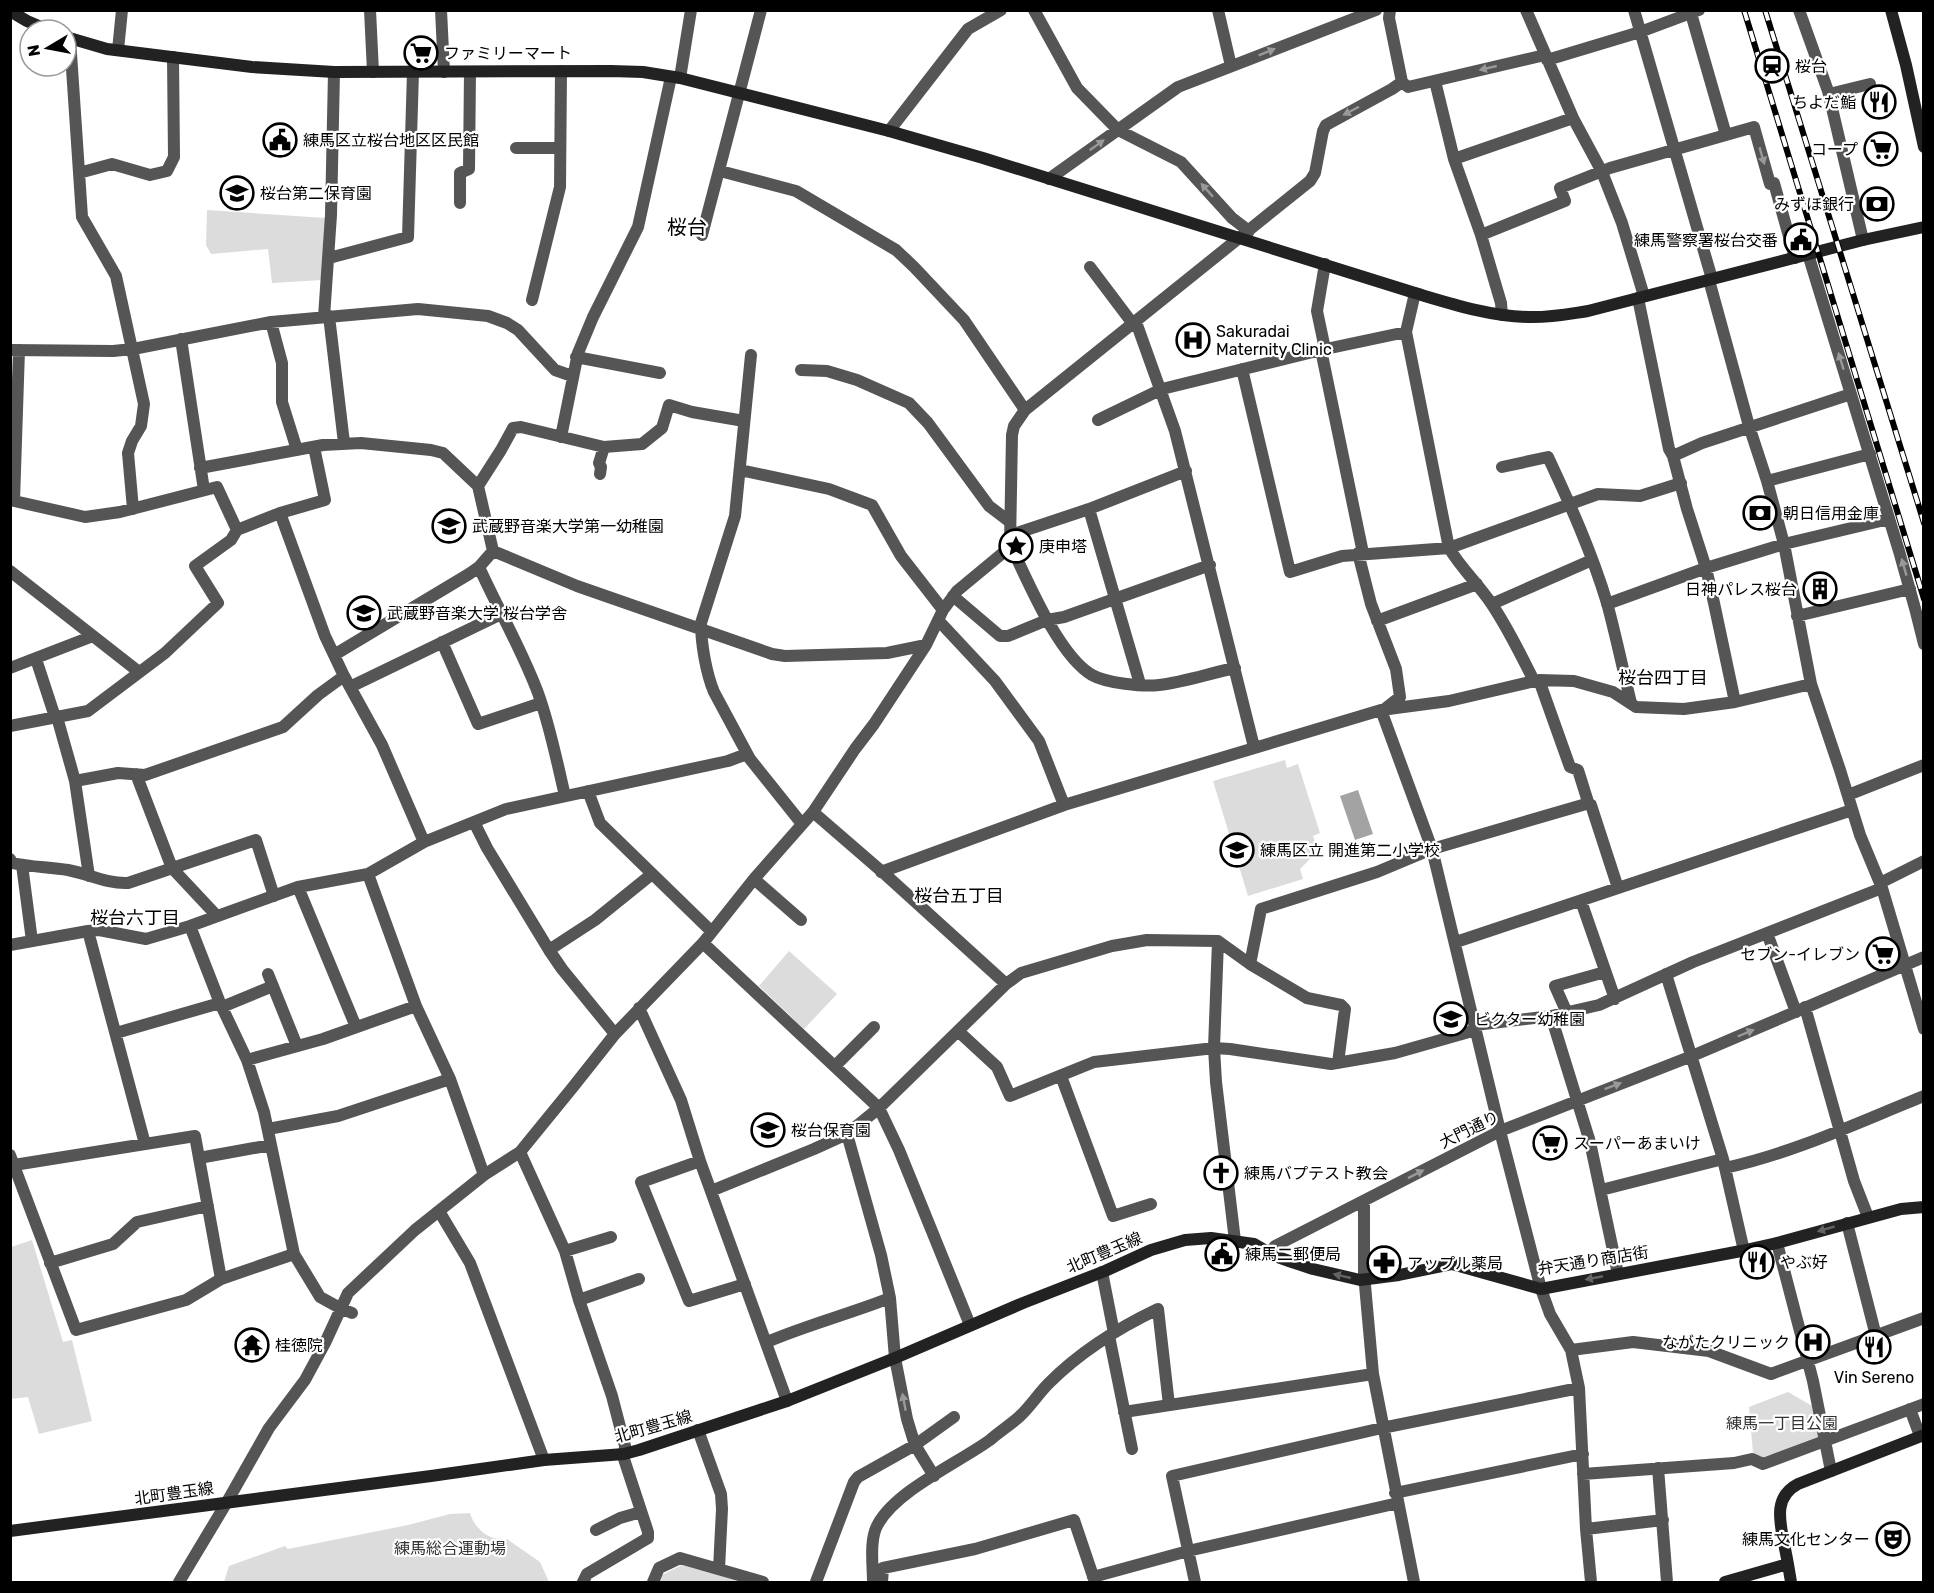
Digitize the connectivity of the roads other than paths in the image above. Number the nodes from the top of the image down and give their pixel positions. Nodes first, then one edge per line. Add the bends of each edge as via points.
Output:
1 (122, 10) edge
2 (370, 10) edge
3 (441, 10) edge
4 (691, 10) edge
5 (761, 10) edge
6 (1001, 10) edge
7 (1034, 10) edge
8 (1218, 10) edge
9 (1376, 10) edge
10 (1389, 10) edge
11 (1526, 10) edge
12 (1634, 10) edge
13 (1799, 10) edge
14 (1891, 10) edge
15 (1693, 11) edge
16 (1640, 32) junction
17 (78, 40) edge
18 (118, 50) junction
19 (173, 57) junction
20 (1546, 57) junction
21 (1231, 66) junction
22 (561, 71) junction
23 (334, 72) junction
24 (373, 72) junction
25 (413, 72) junction
26 (444, 72) junction
27 (470, 72) junction
28 (675, 77) junction
29 (71, 78) edge
30 (1435, 81) junction
31 (1402, 82) junction
32 (1870, 84) dead end
33 (740, 93) junction
34 (1829, 94) junction
35 (1918, 96) edge
36 (1573, 118) junction
37 (1118, 130) junction
38 (889, 131) junction
39 (1726, 135) junction
40 (1923, 147) edge
41 (516, 148) dead end
42 (560, 148) junction
43 (1674, 150) junction
44 (1454, 159) junction
45 (720, 171) junction
46 (1602, 172) junction
47 (79, 173) junction
48 (1049, 179) junction
49 (460, 203) dead end
50 (1923, 227) edge
51 (1244, 234) junction
52 (702, 235) dead end
53 (1481, 235) junction
54 (1863, 240) junction
55 (1808, 254) junction
56 (329, 258) junction
57 (1795, 258) junction
58 (1325, 264) junction
59 (1090, 267) dead end
60 (1711, 279) junction
61 (1415, 292) junction
62 (1641, 297) junction
63 (531, 300) dead end
64 (1502, 315) junction
65 (327, 317) junction
66 (270, 322) junction
67 (1135, 323) junction
68 (1406, 332) junction
69 (181, 339) junction
70 (133, 349) junction
71 (15, 350) edge
72 (1323, 350) junction
73 (751, 355) dead end
74 (576, 357) junction
75 (1242, 369) junction
76 (801, 370) dead end
77 (660, 374) dead end
78 (572, 376) junction
79 (1162, 389) junction
80 (1851, 394) junction
81 (1025, 410) junction
82 (1098, 420) dead end
83 (744, 421) junction
84 (1749, 426) junction
85 (561, 437) junction
86 (344, 443) junction
87 (314, 447) junction
88 (604, 447) junction
89 (297, 450) junction
90 (1870, 454) junction
91 (1673, 456) junction
92 (1502, 467) dead end
93 (200, 468) junction
94 (740, 470) junction
95 (1186, 471) junction
96 (600, 474) dead end
97 (1767, 481) junction
98 (1680, 483) junction
99 (478, 486) junction
100 (204, 490) junction
101 (12, 501) edge
102 (1570, 505) junction
103 (133, 509) junction
104 (1089, 509) junction
105 (280, 513) junction
106 (1890, 519) junction
107 (237, 530) junction
108 (1011, 534) junction
109 (1784, 544) junction
110 (1449, 548) junction
111 (494, 551) junction
112 (1360, 553) junction
113 (1592, 560) junction
114 (1209, 565) junction
115 (479, 567) junction
116 (1706, 568) junction
117 (10, 572) edge
118 (1477, 584) junction
119 (1910, 589) junction
120 (952, 596) junction
121 (1116, 598) junction
122 (1607, 603) junction
123 (1492, 604) junction
124 (501, 614) junction
125 (941, 615) junction
126 (1797, 616) junction
127 (1047, 620) junction
128 (1377, 621) junction
129 (701, 628) junction
130 (93, 636) junction
131 (442, 642) junction
132 (1923, 644) edge
133 (927, 645) junction
134 (334, 655) junction
135 (36, 658) junction
136 (10, 668) edge
137 (1235, 668) junction
138 (139, 672) junction
139 (1536, 681) junction
140 (347, 682) junction
141 (1140, 684) junction
142 (1811, 684) junction
143 (1735, 702) junction
144 (541, 703) junction
145 (1631, 703) junction
146 (1383, 710) junction
147 (56, 717) junction
148 (10, 726) edge
149 (1254, 747) junction
150 (747, 754) junction
151 (1923, 765) edge
152 (136, 774) junction
153 (75, 781) junction
154 (588, 791) junction
155 (1848, 795) junction
156 (565, 796) junction
157 (1064, 805) junction
158 (1589, 805) junction
159 (1852, 810) junction
160 (813, 812) junction
161 (474, 822) junction
162 (802, 824) junction
163 (424, 842) junction
164 (1432, 849) junction
165 (1923, 861) edge
166 (16, 862) edge
167 (172, 868) junction
168 (881, 872) junction
169 (368, 874) junction
170 (652, 874) junction
171 (89, 876) junction
172 (754, 879) junction
173 (1881, 885) junction
174 (298, 887) junction
175 (1618, 888) junction
176 (274, 896) junction
177 (1581, 901) junction
178 (216, 915) junction
179 (801, 920) dead end
180 (190, 926) junction
181 (88, 931) junction
182 (711, 932) junction
183 (1767, 933) junction
184 (32, 941) junction
185 (1218, 941) junction
186 (1456, 942) junction
187 (703, 943) junction
188 (10, 945) edge
189 (549, 950) junction
190 (1923, 957) edge
191 (1250, 964) junction
192 (1904, 966) junction
193 (1605, 972) junction
194 (268, 974) dead end
195 (1666, 974) junction
196 (1006, 984) junction
197 (273, 986) junction
198 (1615, 999) junction
199 (221, 1005) junction
200 (416, 1006) junction
201 (639, 1008) junction
202 (1801, 1009) junction
203 (1567, 1013) junction
204 (1551, 1016) junction
205 (356, 1027) junction
206 (874, 1027) dead end
207 (1476, 1027) junction
208 (1923, 1029) edge
209 (958, 1031) junction
210 (116, 1034) junction
211 (615, 1034) junction
212 (297, 1046) junction
213 (1214, 1048) junction
214 (1692, 1056) junction
215 (248, 1060) junction
216 (1338, 1063) junction
217 (835, 1066) junction
218 (1061, 1076) junction
219 (450, 1079) junction
220 (1923, 1096) edge
221 (1577, 1100) junction
222 (879, 1108) junction
223 (268, 1129) junction
224 (1840, 1130) junction
225 (1500, 1131) junction
226 (847, 1134) junction
227 (145, 1144) junction
228 (271, 1145) junction
229 (520, 1152) junction
230 (200, 1158) junction
231 (12, 1160) edge
232 (700, 1161) junction
233 (1724, 1164) junction
234 (484, 1174) junction
235 (1601, 1190) junction
236 (711, 1191) junction
237 (1364, 1201) junction
238 (1150, 1204) dead end
239 (208, 1206) junction
240 (1923, 1207) edge
241 (439, 1210) junction
242 (1868, 1217) junction
243 (1847, 1223) junction
244 (611, 1237) dead end
245 (1235, 1241) junction
246 (1777, 1243) junction
247 (565, 1251) junction
248 (1744, 1251) junction
249 (1270, 1252) junction
250 (294, 1254) junction
251 (50, 1263) junction
252 (1102, 1272) junction
253 (1618, 1274) junction
254 (221, 1279) junction
255 (639, 1279) dead end
256 (1364, 1280) junction
257 (745, 1284) junction
258 (1541, 1289) junction
259 (890, 1298) junction
260 (579, 1300) junction
261 (346, 1311) junction
262 (1923, 1318) edge
263 (970, 1325) junction
264 (1112, 1334) junction
265 (1876, 1336) junction
266 (767, 1342) junction
267 (1571, 1350) junction
268 (895, 1358) junction
269 (1808, 1360) junction
270 (1373, 1374) junction
271 (1579, 1388) junction
272 (787, 1401) junction
273 (1923, 1404) edge
274 (1169, 1405) junction
275 (1910, 1409) junction
276 (1124, 1412) junction
277 (954, 1417) dead end
278 (1382, 1428) junction
279 (698, 1431) junction
280 (1922, 1435) edge
281 (1824, 1441) junction
282 (915, 1445) junction
283 (1131, 1449) dead end
284 (624, 1454) junction
285 (1583, 1454) junction
286 (544, 1460) junction
287 (1658, 1468) junction
288 (1831, 1471) junction
289 (1583, 1474) junction
290 (934, 1476) junction
291 (1397, 1498) junction
292 (227, 1502) junction
293 (641, 1512) junction
294 (1663, 1520) junction
295 (1586, 1529) junction
296 (596, 1530) dead end
297 (10, 1531) edge
298 (1188, 1551) junction
299 (1788, 1564) junction
300 (719, 1569) junction
301 (1094, 1580) edge
302 (179, 1582) edge
303 (583, 1582) edge
304 (653, 1582) edge
305 (763, 1582) edge
306 (816, 1582) edge
307 (873, 1582) edge
308 (882, 1582) edge
309 (1195, 1582) edge
310 (1414, 1582) edge
311 (1591, 1582) edge
312 (1667, 1582) edge
313 (1725, 1582) edge
314 (1791, 1582) edge

1 - 18 street
2 - 24 street
3 - 26 street
4 - 28 street
5 - 33 street
6 - 38 street via 968,29
7 - 37 street via 1077,88
8 - 21 street
9 - 10 street
21 -> 9 street
10 - 31 street
11 - 20 street
12 - 16 street
13 - 34 street
14 - 35 street
15 - 16 street
15 - 39 street
16 - 20 street
16 - 43 street
17 - 18 street
18 - 19 street
19 - 23 street
19 - 47 street via 174,157 167,171 150,175 112,164
20 -> 30 street
20 - 36 street
21 - 37 street via 1178,87
22 - 27 street
22 - 28 street via 622,71
22 - 42 street
23 - 24 street
23 - 56 street
24 - 25 street
25 - 26 street
25 - 56 street via 408,237
26 - 27 street
27 - 49 street via 469,169 460,173
28 - 33 street
28 - 74 street via 638,227
29 - 47 street
30 - 31 street via 1408,87
30 - 44 street
31 -> 51 street via 1326,125 1310,181
32 - 34 street
33 - 38 street
33 - 45 street
34 - 54 street
35 - 40 street
36 - 44 street
36 - 46 street
48 -> 37 street
51 -> 37 street via 1181,162
38 - 48 street
39 - 43 street
39 -> 57 street via 1754,128
41 - 42 street
42 - 63 street via 560,187
43 - 46 street
43 - 60 street
44 - 53 street
45 - 52 street
45 - 81 street via 796,191 896,250 964,320
46 - 53 street via 1560,188 1565,201
46 - 62 street via 1622,223
47 - 70 street via 82,218 116,276
48 - 51 street
50 - 54 street
51 - 58 street
51 - 67 street
53 - 64 street
54 - 55 street
55 - 57 street
80 -> 55 street
56 - 65 street
57 - 60 street
58 - 61 street
58 - 72 street via 1317,311
59 - 67 street
60 - 62 street
60 - 84 street
61 - 64 street
61 - 68 street
62 - 64 street via 1548,317
62 - 91 street
65 - 66 street
65 - 78 street via 418,309 488,316 518,330 555,370
65 - 86 street
66 - 69 street
66 - 89 street via 282,363 282,402
67 - 79 street
67 - 81 street
68 - 72 street
68 - 110 street
69 - 70 street
69 - 93 street
70 - 71 street
70 - 103 street via 144,404 141,426 128,453
71 - 101 street
72 - 75 street
72 - 112 street
73 - 83 street
74 - 77 street
74 - 78 street
75 - 79 street
75 - 112 street via 1290,572
76 - 108 street via 827,371 858,380 909,403
78 - 85 street
79 - 82 street
79 - 95 street
80 - 84 street
80 - 90 street
81 - 108 street via 1012,435
83 - 88 street via 669,405 662,428 642,444
83 - 94 street
84 - 91 street
84 - 97 street
85 - 88 street
85 - 99 street via 513,428
86 - 87 street
86 - 99 street via 443,453
87 - 89 street
87 - 105 street via 325,500
88 - 96 street via 598,463
89 - 93 street
90 - 97 street
90 - 106 street
91 - 98 street
92 - 102 street via 1548,457
93 - 100 street
94 - 125 street via 829,489 872,505
94 - 129 street via 735,516
95 - 104 street
95 - 114 street
97 - 109 street
98 - 102 street via 1640,496 1598,494
98 - 116 street
99 - 111 street
100 - 103 street
100 - 107 street via 217,487
101 - 103 street via 85,517
102 - 110 street
102 - 113 street
104 - 108 street
104 - 121 street
105 - 107 street
105 - 134 street
106 - 109 street
119 -> 106 street
107 - 138 street via 231,540 195,566 218,603
108 - 120 street via 1004,552
108 - 127 street
109 - 116 street
109 - 126 street
110 - 112 street
110 - 118 street
111 - 115 street
111 - 129 street via 578,586
112 - 128 street
113 - 122 street
113 - 123 street
114 - 121 street
114 - 137 street
115 - 124 street
115 - 134 street
116 - 122 street
116 - 143 street
117 - 130 street
118 - 123 street
118 - 128 street
119 - 126 street
119 - 132 street
120 - 125 street
120 - 127 street via 1000,636
121 - 127 street
121 - 141 street
122 - 145 street
123 - 139 street
124 - 131 street
124 - 144 street
125 - 133 street
125 - 157 street via 1039,741
126 - 142 street
127 - 141 street via 1091,675
128 - 146 street via 1396,669 1400,691 1400,697
129 - 133 street via 785,656 887,653
129 - 150 street via 710,682
130 - 135 street
130 - 138 street
131 - 140 street
131 - 144 street via 478,724
133 - 160 street
134 - 140 street
135 - 136 street
135 - 147 street
137 - 141 street via 1157,686
137 - 149 street
138 - 147 street via 88,711
139 - 145 street via 1574,681 1613,692
139 - 146 street via 1449,701
139 - 158 street via 1569,767 1578,770
140 - 152 street via 318,695 284,727 145,775
140 - 163 street via 382,745
142 - 143 street
142 - 155 street
143 - 145 street via 1684,709 1636,707
144 - 156 street
146 - 149 street
146 - 164 street
147 - 148 street
147 - 153 street
149 - 157 street
150 - 154 street
150 - 162 street
151 - 155 street
152 - 153 street via 118,773
152 - 167 street
153 - 171 street
154 - 156 street
154 - 170 street via 600,823
155 - 159 street
156 - 161 street via 506,809
157 - 168 street
158 - 164 street
158 - 175 street
159 - 173 street
159 - 175 street
160 - 162 street
160 - 168 street
161 - 163 street
161 - 189 street
162 - 172 street
163 - 169 street
164 - 186 street
164 - 191 street via 1377,872 1261,909
165 - 173 street
166 - 171 street
166 - 184 street
167 - 171 street via 128,883 116,884
167 - 176 street via 256,840
167 - 178 street
168 - 196 street
169 - 174 street
169 - 200 street
170 - 182 street
170 - 189 street via 595,920
172 - 179 street
172 - 182 street
173 - 183 street
173 - 192 street
174 - 176 street
174 - 205 street
175 - 177 street
176 - 178 street
177 - 186 street
177 - 193 street
178 - 180 street
180 - 181 street via 146,939
180 - 199 street
181 - 184 street
181 - 210 street
182 - 187 street
183 - 195 street
183 - 202 street
184 - 188 street
185 - 191 street
185 - 196 street via 1147,940 1112,946 1021,973
185 - 213 street
186 - 207 street
187 - 201 street
187 - 217 street
189 - 211 street
190 - 192 street, 大門通り
191 - 216 street via 1307,998 1341,1005 1345,1010
192 - 202 street, 大門通り
192 - 208 street
193 - 198 street
193 - 203 street via 1555,986
194 - 197 street
195 - 198 street
195 - 214 street
196 - 209 street
197 - 199 street
197 - 212 street
198 - 203 street
199 - 210 street
199 - 215 street
200 - 205 street
200 - 219 street
201 - 211 street
201 - 232 street via 681,1100
214 -> 202 street, 大門通り
202 - 224 street
203 - 204 street
204 - 207 street
204 - 221 street
205 - 212 street
206 - 217 street
207 - 216 street via 1395,1053
207 - 225 street
209 - 218 street via 997,1067 1010,1096
209 - 222 street
210 - 227 street
211 - 229 street
212 - 215 street
213 - 216 street
213 - 218 street via 1094,1062
213 - 245 street
221 -> 214 street, 大門通り
214 - 233 street
215 - 223 street
217 - 222 street
218 - 238 street via 1113,1216
219 - 223 street via 338,1116
219 - 234 street
220 - 224 street
221 - 225 street, 大門通り
221 - 235 street
222 - 226 street
222 - 263 street
223 - 228 street
224 - 233 street via 1754,1162
224 - 242 street
237 -> 225 street, 大門通り
225 - 258 street
226 - 236 street
226 - 259 street
227 - 230 street via 195,1136
227 - 231 street
228 - 230 street
228 - 250 street
229 - 234 street
229 - 247 street
230 - 239 street
231 - 251 street
232 - 236 street
232 - 257 street via 641,1182 689,1301
233 - 235 street
233 - 248 street
234 - 241 street
235 - 253 street
236 - 257 street
237 - 249 street, 大門通り
237 - 256 street
239 - 251 street via 137,1222 113,1244
239 - 254 street
240 - 242 street, 弁天通り商店街
241 - 261 street via 348,1293
241 - 286 street via 470,1263
242 - 243 street, 弁天通り商店街
243 -> 246 street, 弁天通り商店街
243 - 265 street
244 - 247 street
245 - 249 street, 北町豊玉線
245 - 252 street, 北町豊玉線 via 1185,1240
246 - 248 street, 弁天通り商店街
246 - 269 street
247 - 260 street
248 - 253 street, 弁天通り商店街
256 -> 249 street, 弁天通り商店街 via 1313,1269
250 - 254 street
250 - 261 street via 320,1297
251 - 254 street via 76,1330 186,1300
252 - 263 street, 北町豊玉線
252 - 264 street
253 -> 258 street, 弁天通り商店街
255 - 260 street
256 - 258 street, 弁天通り商店街 via 1452,1264
256 - 270 street
257 - 266 street
258 - 267 street
259 - 266 street
259 - 268 street
260 - 284 street via 612,1396
261 - 292 street via 305,1380 269,1428
262 - 265 street
263 - 268 street, 北町豊玉線
264 - 274 street via 1158,1310
264 - 276 street
264 - 290 street via 1049,1383 1020,1416
265 - 269 street
266 - 272 street
267 - 269 street via 1633,1342 1709,1351 1771,1374
267 - 271 street
268 - 272 street, 北町豊玉線
282 -> 268 street
269 - 281 street
270 - 274 street
270 - 278 street
271 - 278 street
271 - 285 street
272 - 279 street, 北町豊玉線
273 - 275 street
274 - 276 street
275 - 280 street
275 - 281 street
276 - 283 street
277 - 282 street
278 - 291 street
278 - 298 street via 1172,1476
279 - 284 street, 北町豊玉線
279 - 300 street via 721,1494
280 - 288 street
281 - 287 street via 1763,1464 1752,1460
281 - 288 street
282 - 290 street
282 - 306 street via 854,1482
284 - 286 street, 北町豊玉線
284 - 293 street
285 - 289 street
285 - 291 street
286 - 292 street, 北町豊玉線
287 - 289 street
287 - 294 street
288 - 299 street via 1795,1486 1782,1499 1779,1517
289 - 295 street
290 - 307 street via 908,1492 877,1525
291 - 298 street
291 - 310 street
292 - 297 street, 北町豊玉線
292 - 302 street
293 - 296 street
293 - 303 street via 648,1538 588,1574
294 - 295 street
294 - 312 street
295 - 311 street
298 - 301 street
298 - 309 street
299 - 313 street
299 - 314 street
300 - 304 street via 680,1558 659,1568
300 - 305 street
301 - 308 street via 1074,1520 975,1549 883,1568

